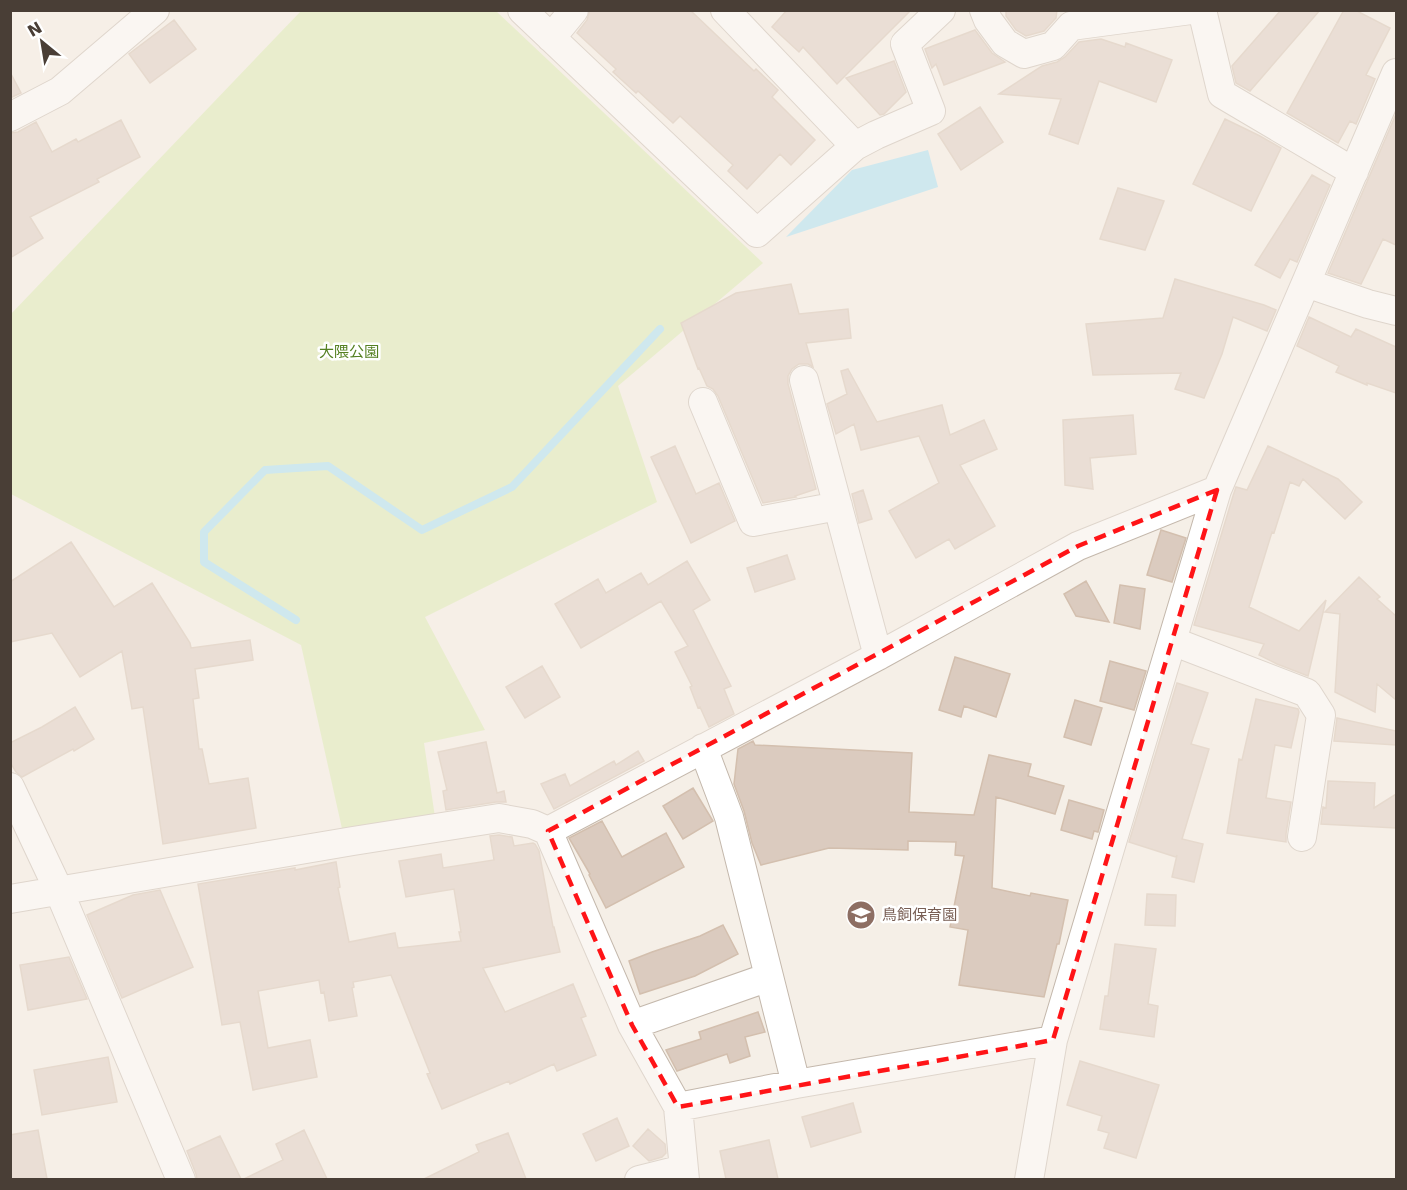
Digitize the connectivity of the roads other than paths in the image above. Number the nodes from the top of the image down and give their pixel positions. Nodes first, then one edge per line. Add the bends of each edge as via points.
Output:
1 (155, 10) edge
2 (522, 10) edge
3 (574, 10) edge
4 (942, 10) edge
5 (984, 10) edge
6 (1191, 10) edge
7 (1202, 10) edge
8 (739, 15) edge
9 (551, 38) junction
10 (1396, 73) edge
11 (10, 117) edge
12 (855, 147) junction
13 (1354, 172) junction
14 (1306, 283) junction
15 (1396, 311) edge
16 (804, 380) dead end
17 (703, 402) dead end
18 (1217, 490) junction
19 (838, 506) junction
20 (1172, 641) junction
21 (878, 656) junction
22 (704, 748) junction
23 (10, 787) edge
24 (548, 831) junction
25 (1302, 837) dead end
26 (59, 891) junction
27 (10, 899) edge
28 (769, 977) junction
29 (632, 1025) junction
30 (1053, 1040) junction
31 (796, 1084) junction
32 (678, 1107) junction
33 (684, 1174) edge
34 (175, 1179) edge
35 (639, 1179) edge
36 (1029, 1179) edge

1 - 11 street via 60,91
2 - 9 street
3 - 9 street
4 - 12 street via 905,44 931,111
5 - 6 street via 1005,43 1024,54 1053,46 1071,26
7 - 13 street via 1222,94
8 - 12 street
9 - 12 street via 757,233
10 - 13 street
13 - 14 street
14 - 15 street
14 - 18 street
16 - 19 street
17 - 19 street via 753,522
18 - 20 street
18 - 21 street via 1078,546
19 - 21 street
20 - 25 street via 1307,693 1321,715
20 - 30 street
21 - 22 street
22 - 24 street
22 - 28 street via 729,817
23 - 26 street
24 - 26 street via 499,818
24 - 29 street
26 - 27 street
26 - 34 street
28 - 29 street
28 - 31 street
29 - 32 street
30 - 31 street
30 - 36 street
31 - 32 street
32 - 33 street
33 - 35 street

